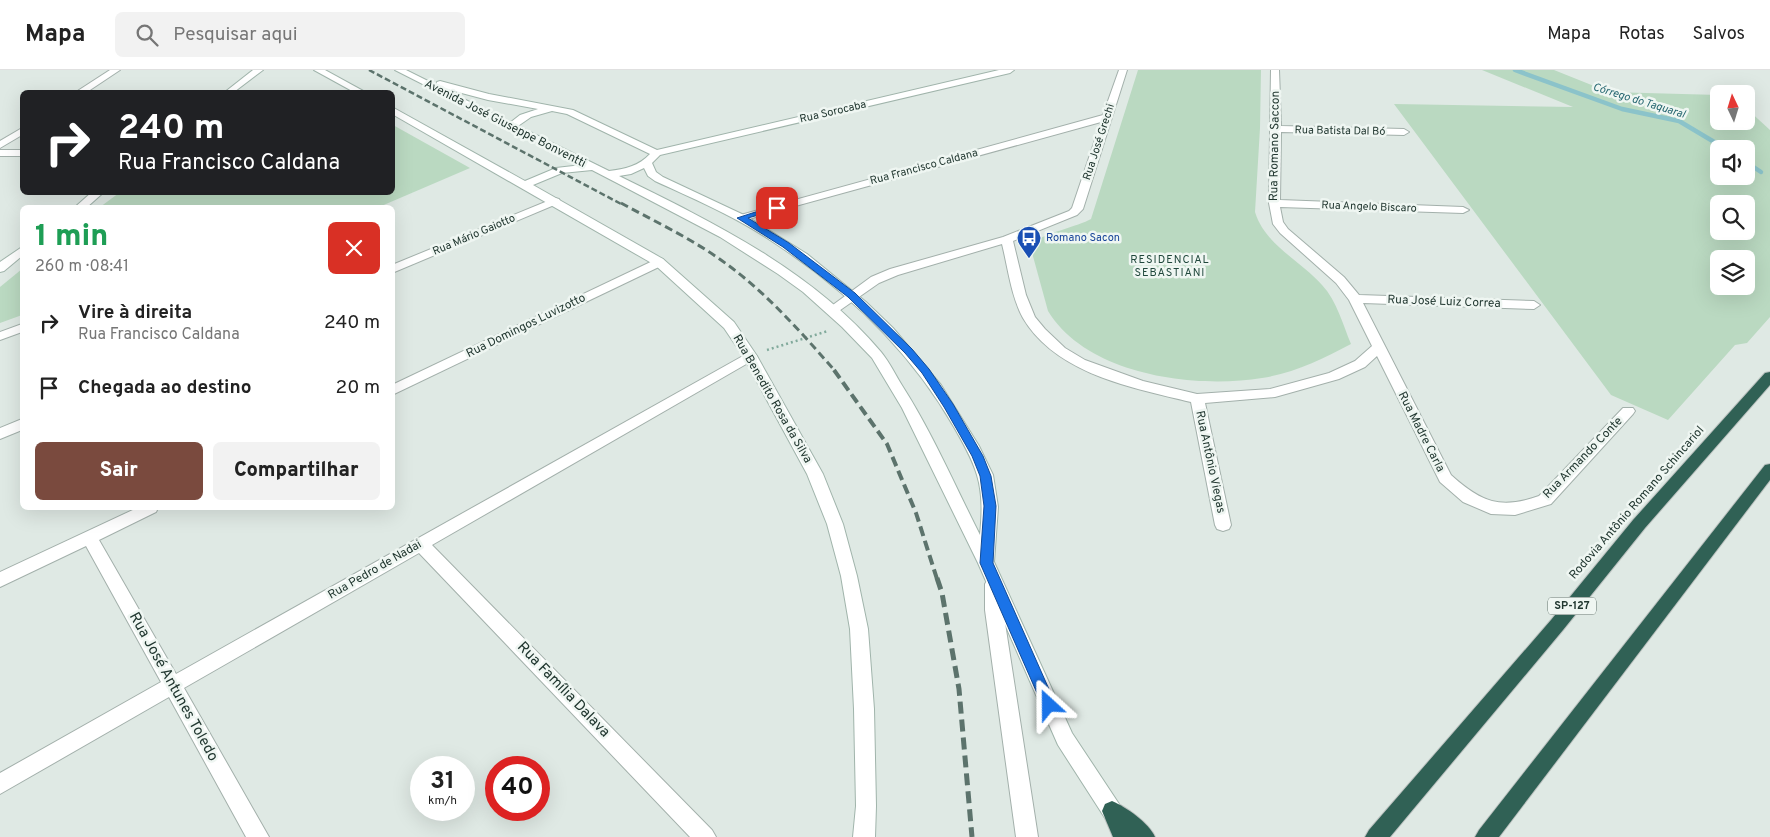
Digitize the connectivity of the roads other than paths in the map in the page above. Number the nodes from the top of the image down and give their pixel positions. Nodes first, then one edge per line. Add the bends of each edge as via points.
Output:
1 (116, 70) edge
2 (259, 70) edge
3 (318, 70) edge
4 (1010, 70) edge
5 (1123, 70) edge
6 (1275, 70) edge
7 (403, 72) edge
8 (84, 90) edge
9 (232, 90) edge
10 (356, 90) edge
11 (557, 110) junction
12 (395, 112) edge
13 (1107, 117) junction
14 (512, 127) junction
15 (1276, 129) junction
16 (20, 132) edge
17 (1404, 132) dead end
18 (0, 146) edge
19 (0, 153) edge
20 (20, 153) edge
21 (656, 153) junction
22 (566, 155) junction
23 (647, 164) junction
24 (592, 168) junction
25 (560, 170) junction
26 (606, 174) junction
27 (526, 184) junction
28 (95, 195) edge
29 (554, 201) junction
30 (1274, 203) junction
31 (83, 205) edge
32 (1463, 210) dead end
33 (741, 218) junction
34 (1007, 239) junction
35 (20, 253) edge
36 (660, 262) junction
37 (0, 268) edge
38 (395, 269) edge
39 (852, 295) junction
40 (1355, 299) junction
41 (1534, 305) dead end
42 (832, 310) junction
43 (20, 329) edge
44 (0, 336) edge
45 (1378, 347) junction
46 (750, 356) junction
47 (1770, 376) edge
48 (395, 390) edge
49 (1197, 399) junction
50 (1628, 411) dead end
51 (20, 425) edge
52 (0, 434) edge
53 (1770, 469) edge
54 (1478, 505) joint
55 (146, 510) edge
56 (1223, 525) dead end
57 (89, 537) junction
58 (421, 544) junction
59 (986, 563) junction
60 (0, 580) edge
61 (994, 584) junction
62 (172, 686) junction
63 (0, 784) edge
64 (1112, 811) junction
65 (1375, 836) edge
66 (258, 837) edge
67 (705, 837) edge
68 (864, 837) edge
69 (1028, 837) edge
70 (1124, 837) edge
71 (1144, 837) edge
72 (1486, 837) edge

1 - 8 street
2 - 9 street
3 - 10 street
4 - 21 street, Rua Sorocaba
5 - 13 street, Rua José Grechi
6 - 15 street, Rua Romano Saccon
7 - 11 street, Avenida José Giuseppe Bonventti via 488,97
7 - 14 street, Avenida José Giuseppe Bonventti
11 - 14 street via 528,115
11 - 21 street, Avenida José Giuseppe Bonventti via 580,116
12 - 27 street, Rua Benedito Rosa da Silva
13 - 33 street, Rua Francisco Caldana
13 - 34 street, Rua José Grechi via 1073,214
14 - 22 street, Avenida José Giuseppe Bonventti
15 - 17 street, Rua Batista Dal Bó
15 - 30 street, Rua Romano Saccon
16 - 18 street
19 - 20 street
21 - 23 street
22 - 24 street, Avenida José Giuseppe Bonventti
22 - 25 street via 567,162
23 - 26 street via 627,172
23 - 33 street, Avenida José Giuseppe Bonventti via 659,180
24 - 25 street
24 - 26 street, Avenida José Giuseppe Bonventti
25 - 27 street
26 - 42 street, Avenida José Giuseppe Bonventti via 760,256
27 - 29 street, Rua Benedito Rosa da Silva
28 - 31 street
29 - 36 street, Rua Benedito Rosa da Silva
29 - 38 street, Rua Mário Gaiotto
30 - 32 street, Rua Angelo Biscaro
30 - 40 street, Rua Romano Saccon via 1278,222 1284,231 1328,268
33 - 39 street, Avenida José Giuseppe Bonventti via 786,245
34 - 39 street via 894,272
34 - 49 street via 1028,318 1060,351 1104,374
35 - 37 street
36 - 46 street, Rua Benedito Rosa da Silva via 729,325
36 - 48 street, Rua Domingos Luvizotto
39 - 42 street
39 - 59 street, Avenida José Giuseppe Bonventti via 925,371 978,456 986,476 990,506
40 - 41 street, Rua José Luiz Correa
40 - 45 street, Rua Romano Saccon
42 - 59 street, Avenida José Giuseppe Bonventti via 877,356 909,408
43 - 44 street
45 - 49 street via 1360,364 1301,386 1270,394
45 - 54 street, Rua Madre Carla via 1445,478
46 - 58 street, Rua Pedro de Nadai
46 - 68 street, Rua Benedito Rosa da Silva via 815,474 835,524 849,576 859,628 864,718
47 - 65 highway, Rodovia Antônio Romano Schincariol / SP-127 via 1639,524 1557,625
49 - 56 street, Rua Antônio Viegas
50 - 54 street, Rua Armando Conte via 1545,500 1506,510
51 - 52 street
53 - 72 highway
55 - 57 street
57 - 60 street
57 - 62 street, Rua José Antunes Toledo
58 - 62 street, Rua Pedro de Nadai
58 - 67 street, Rua Família Dalava
59 - 61 street, Avenida José Giuseppe Bonventti
61 - 64 street, Avenida José Giuseppe Bonventti via 1065,740
61 - 69 street via 994,610
62 - 63 street, Rua Pedro de Nadai
62 - 66 street, Rua José Antunes Toledo
64 - 70 highway
64 - 71 highway

